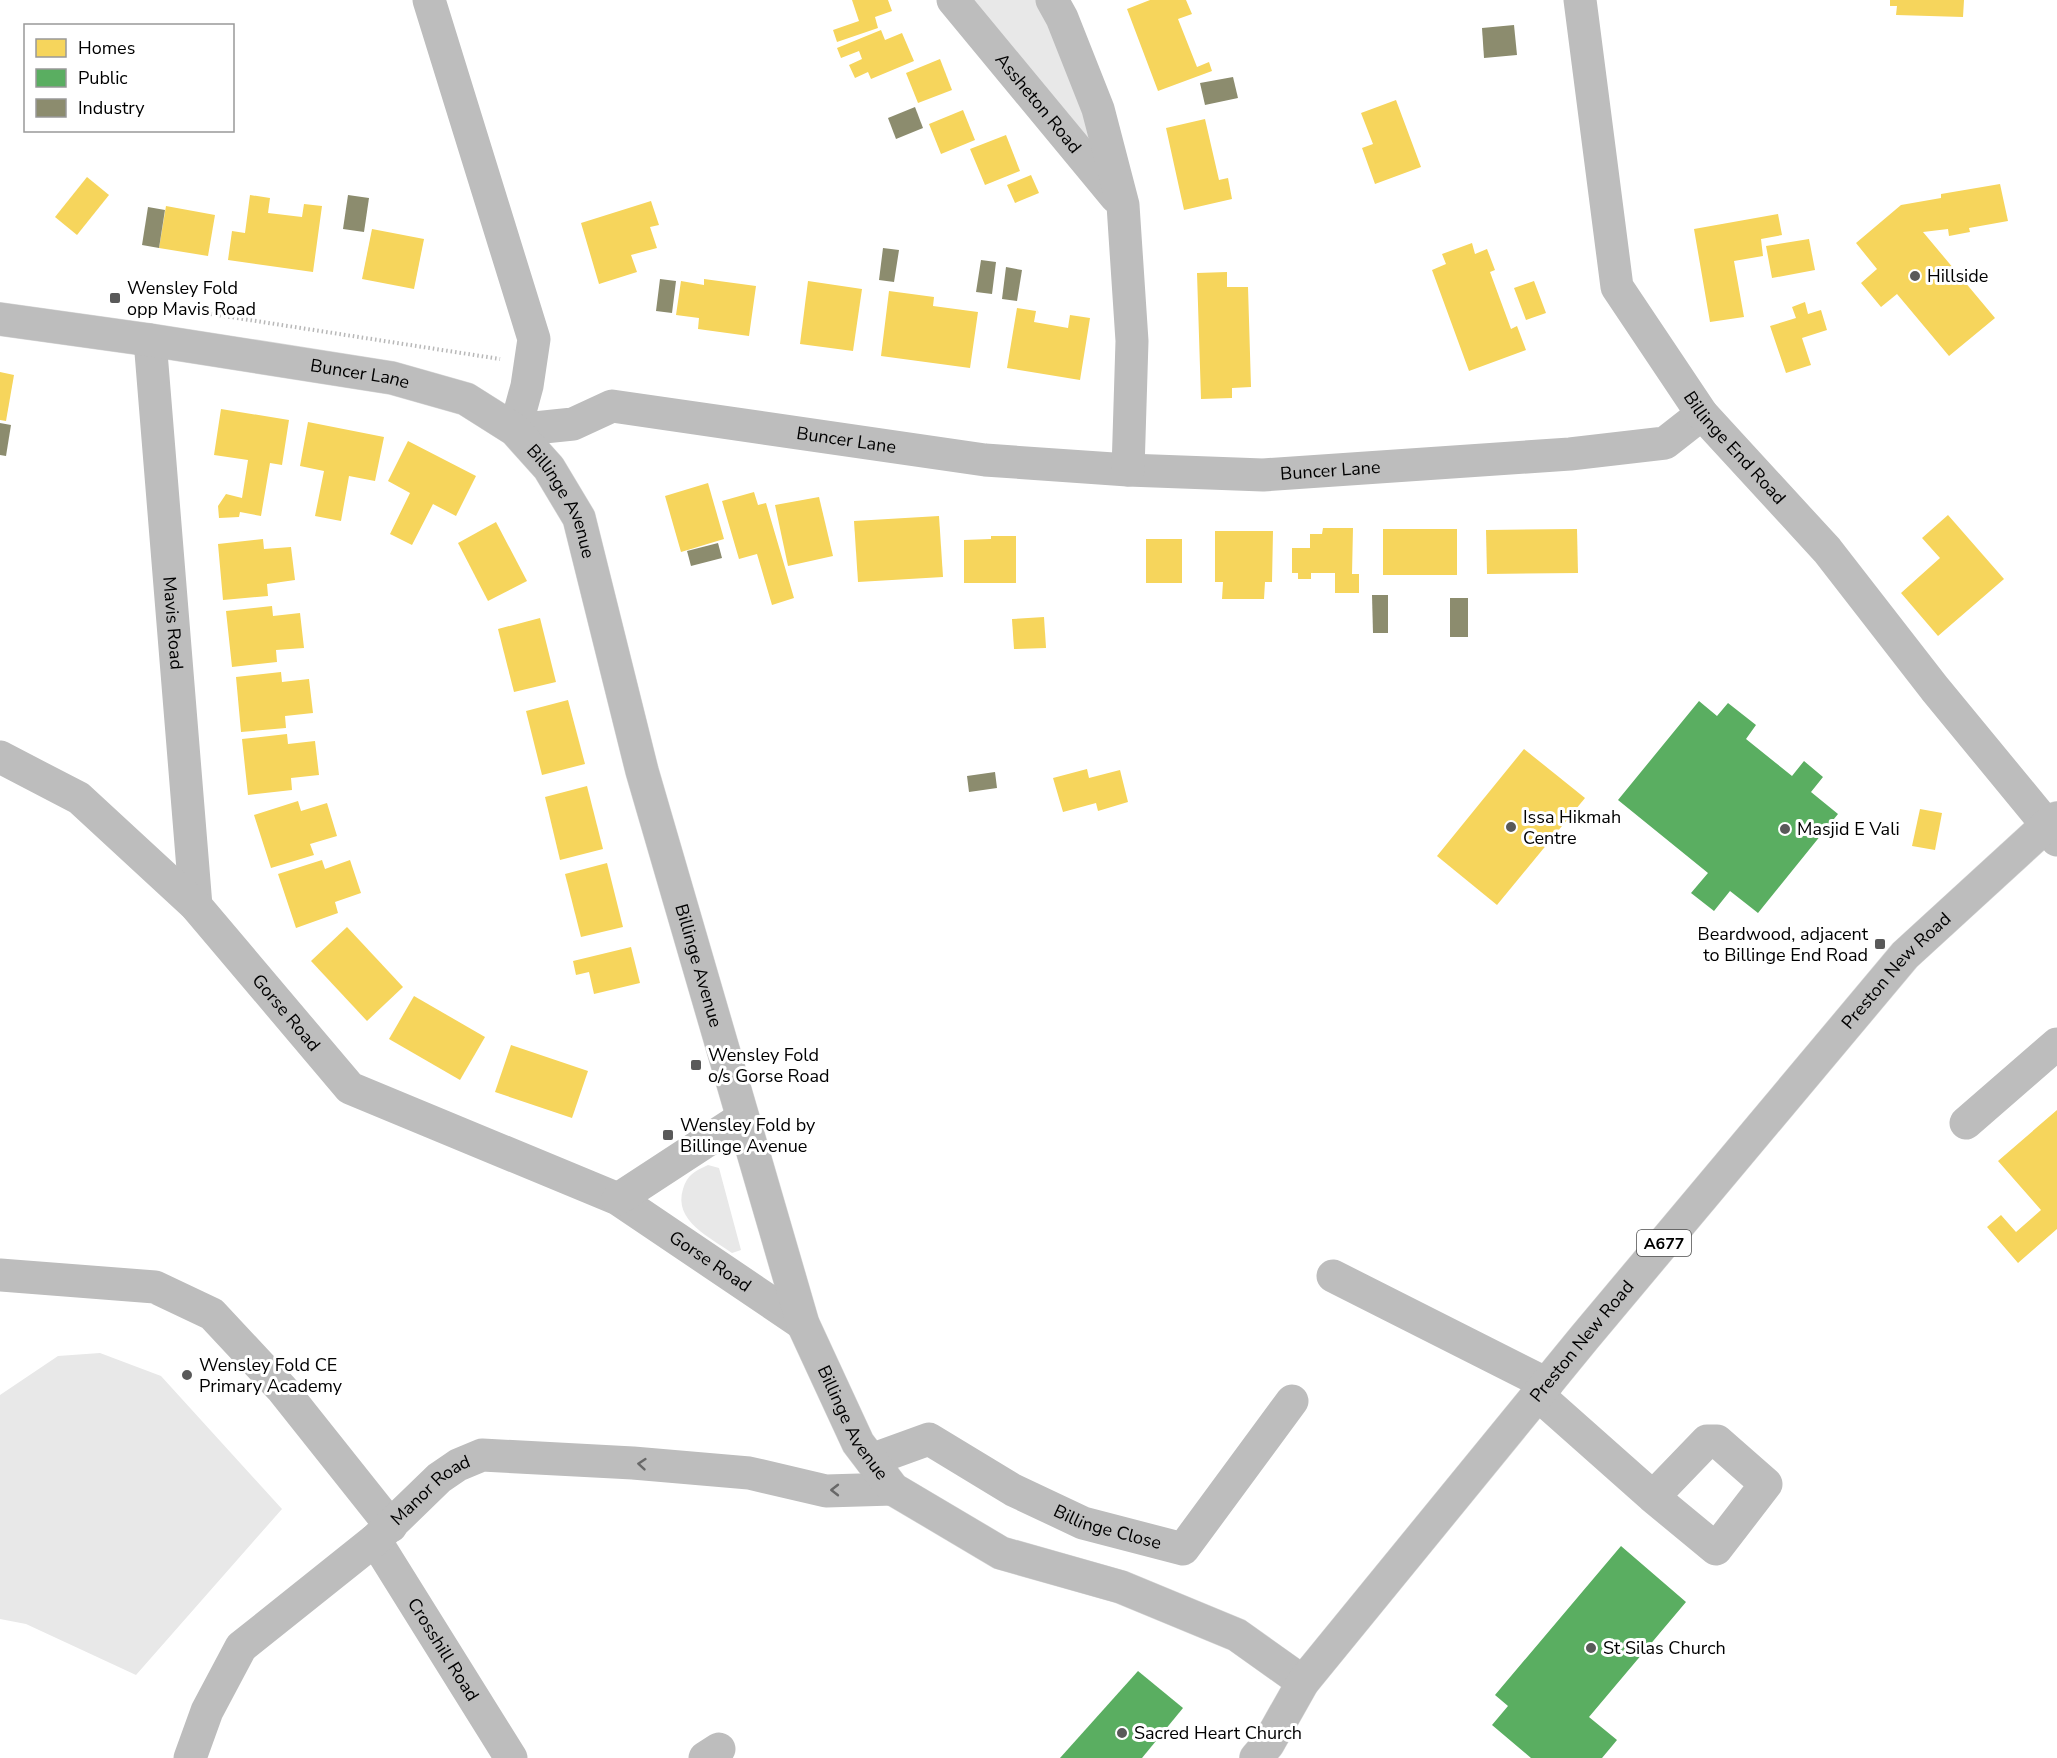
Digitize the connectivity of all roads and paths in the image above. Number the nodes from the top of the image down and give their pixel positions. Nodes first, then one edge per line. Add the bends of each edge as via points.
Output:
1 (429, 0) edge
2 (953, 0) edge
3 (1052, 0) edge
4 (1580, 0) edge
5 (1123, 205) junction
6 (0, 319) edge
7 (150, 340) junction
8 (1702, 414) junction
9 (515, 430) junction
10 (1128, 470) junction
11 (0, 757) edge
12 (2054, 828) edge
13 (196, 906) junction
14 (2057, 1044) edge
15 (742, 1118) junction
16 (1966, 1123) dead end
17 (618, 1199) junction
18 (0, 1275) edge
19 (1333, 1276) dead end
20 (803, 1324) junction
21 (1542, 1389) junction
22 (1292, 1401) dead end
23 (871, 1460) junction
24 (893, 1489) junction
25 (1653, 1497) dead end
26 (383, 1533) junction
27 (1303, 1682) junction
28 (190, 1758) edge
29 (511, 1758) edge
30 (1256, 1758) edge

1 - 9 main road, Billinge Avenue via 534,339
2 - 5 main road, Assheton Road
3 - 5 main road, Assheton Road via 1098,109
4 - 8 main road, Billinge End Road via 1617,287
5 - 10 main road, Assheton Road via 1132,341
6 - 7 main road, Buncer Lane
7 - 9 main road, Buncer Lane via 392,378 466,399
7 - 13 main road, Mavis Road
8 - 10 main road, Buncer Lane via 1665,443 1570,454 1263,475
8 - 12 main road, Billinge End Road via 1827,550 1935,689
9 - 10 main road, Buncer Lane via 573,424 612,406 985,460
9 - 15 main road, Billinge Avenue via 549,468 579,518 642,771
11 - 13 main road, Gorse Road via 79,798
12 - 21 main road, Preston New Road / A677 via 1905,955
13 - 17 main road, Gorse Road via 350,1088
14 - 16 main road
15 - 17 main road
15 - 20 main road, Billinge Avenue
17 - 20 main road, Gorse Road
18 - 26 main road, Crosshill Road via 154,1287 212,1314 282,1389
19 - 21 main road
20 - 23 main road, Billinge Avenue via 858,1443
21 - 25 main road
21 - 27 main road, Preston New Road / A677
22 - 23 main road, Billinge Close via 1183,1549 1083,1523 1013,1490 929,1439
23 - 24 main road, Billinge Avenue
24 -> 26 main road, Manor Road via 826,1491 749,1473 482,1455 439,1478
24 - 27 main road, Billinge Avenue via 1001,1553 1121,1587 1237,1635
26 - 28 main road, Manor Road via 241,1647 207,1711
26 - 29 main road, Crosshill Road
27 - 30 main road, Preston New Road / A677

